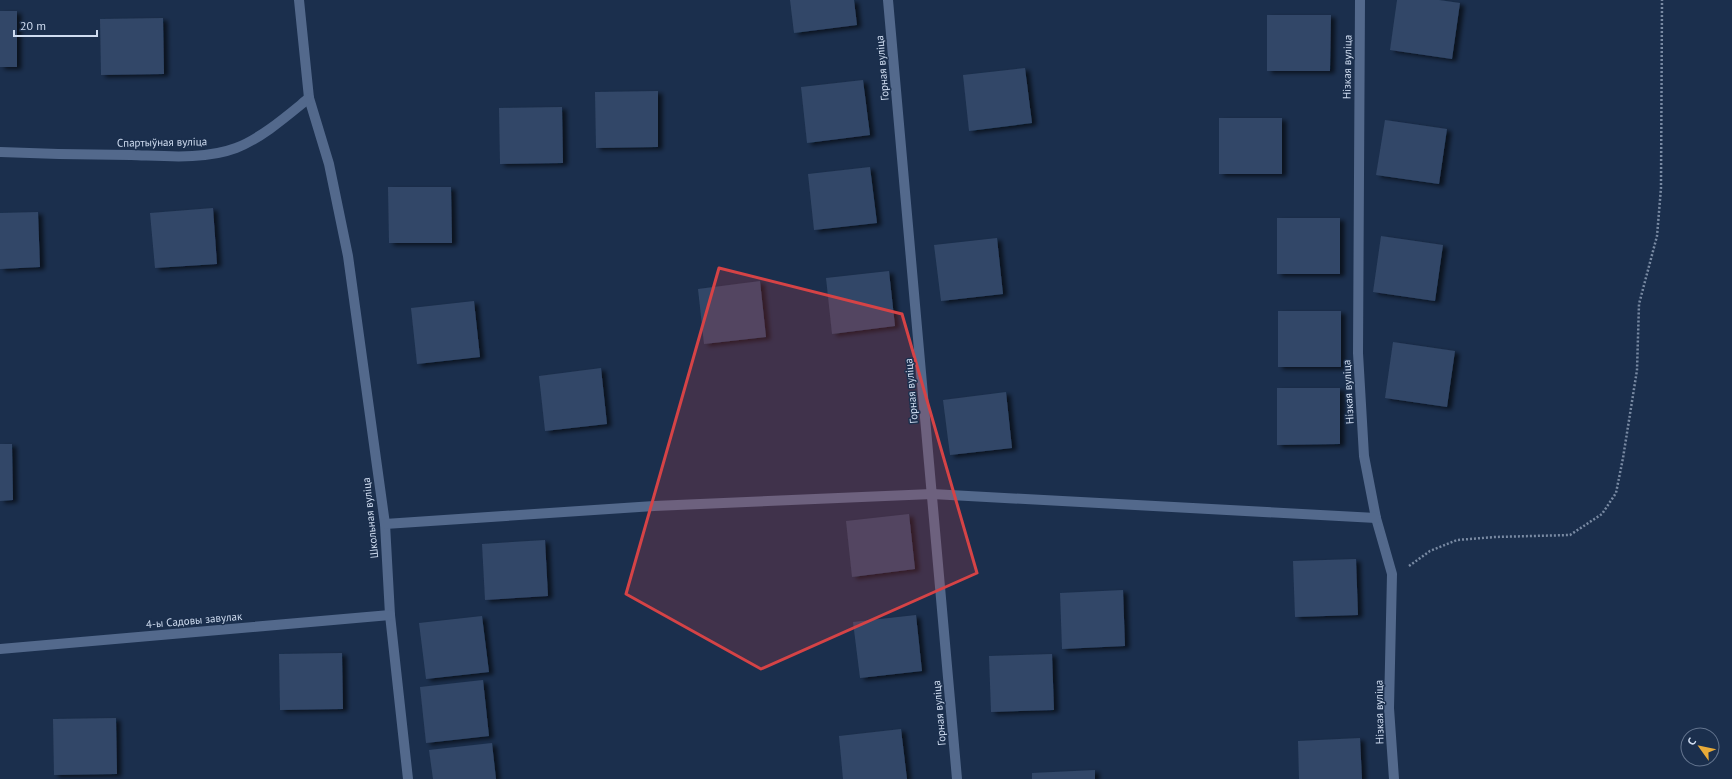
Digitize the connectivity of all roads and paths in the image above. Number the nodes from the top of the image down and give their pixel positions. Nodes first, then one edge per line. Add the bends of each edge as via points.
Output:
1 (299, 0) edge
2 (888, 0) edge
3 (1360, 0) edge
4 (1662, 0) edge
5 (309, 98) junction
6 (0, 152) edge
7 (932, 494) junction
8 (1376, 518) junction
9 (385, 524) junction
10 (1392, 574) junction
11 (390, 615) junction
12 (0, 649) edge
13 (408, 779) edge
14 (957, 779) edge
15 (1394, 779) edge

1 - 5 street
2 - 7 street, Горная вуліца
3 - 8 street, Нізкая вуліца via 1358,353 1364,456
4 - 10 path via 1661,188 1658,230 1639,304 1637,370 1616,493 1602,514 1570,534 1457,540 1430,551
5 - 6 street, Спартыўная вуліца via 287,116 237,148 211,154 170,156
5 - 9 street, Школьная вуліца via 329,164 348,256
7 - 8 street
7 - 9 street via 654,506
7 - 14 street, Горная вуліца
8 - 10 street, Нізкая вуліца
9 - 11 street, Школьная вуліца
10 - 15 street, Нізкая вуліца via 1389,708
11 - 12 street, 4-ы Садовы завулак
11 - 13 street, Школьная вуліца

